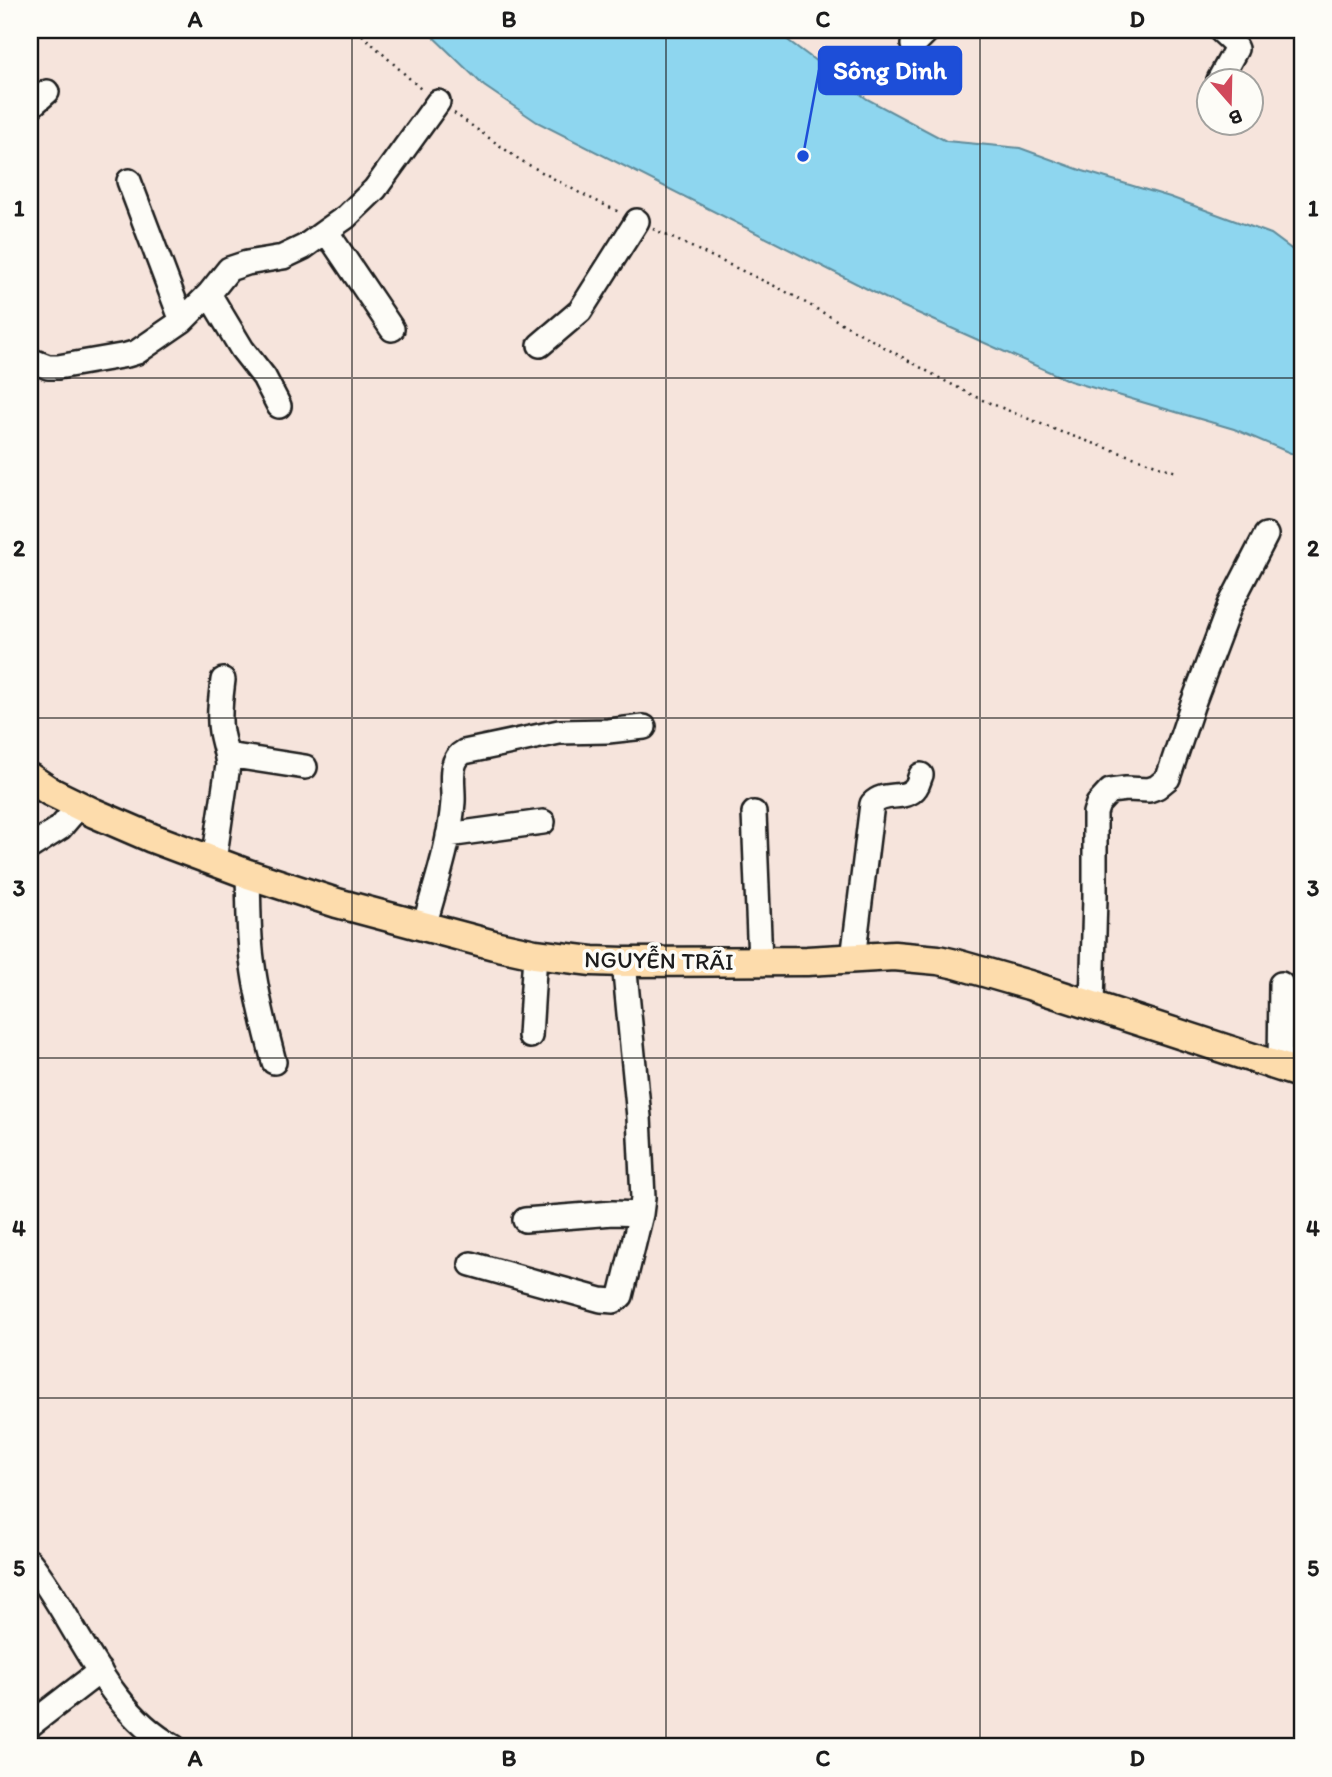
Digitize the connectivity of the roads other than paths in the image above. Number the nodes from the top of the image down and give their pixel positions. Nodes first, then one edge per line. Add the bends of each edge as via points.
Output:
1 (1220, 30) edge
2 (1227, 66) edge
3 (438, 102) road end
4 (129, 181) dead end
5 (637, 221) road end
6 (326, 231) junction
7 (209, 294) junction
8 (182, 321) junction
9 (392, 330) dead end
10 (540, 345) dead end
11 (30, 360) edge
12 (279, 407) dead end
13 (1266, 535) dead end
14 (223, 680) dead end
15 (644, 727) dead end
16 (227, 755) junction
17 (305, 766) dead end
18 (921, 775) dead end
19 (30, 778) edge
20 (79, 806) junction
21 (754, 813) dead end
22 (543, 822) dead end
23 (448, 835) junction
24 (30, 847) edge
25 (214, 861) junction
26 (248, 874) junction
27 (424, 927) junction
28 (535, 954) junction
29 (853, 959) junction
30 (760, 961) junction
31 (624, 962) junction
32 (1281, 984) dead end
33 (1092, 1005) junction
34 (530, 1036) dead end
35 (274, 1062) dead end
36 (1291, 1070) edge
37 (641, 1214) junction
38 (525, 1220) dead end
39 (471, 1264) dead end
40 (30, 1562) edge
41 (100, 1671) junction
42 (30, 1725) edge
43 (174, 1747) edge

1 - 2 street via 1236,49
3 - 6 street via 374,189
4 - 8 street
5 - 10 street via 580,311
6 - 7 street via 293,253 229,269
6 - 9 street
7 - 8 street
7 - 12 street
8 - 11 street via 127,355 48,368
13 - 33 street via 1225,617 1168,778 1149,790 1110,791 1098,804
14 - 16 street via 219,713
15 - 23 street via 559,732 464,752 453,767
16 - 17 street
16 - 25 street
18 - 29 street via 909,794 877,798 872,804
19 - 20 main road, NGUYỄN TRÃI
20 - 24 street via 60,828
20 - 25 main road, NGUYỄN TRÃI
21 - 30 street
22 - 23 street
23 - 27 street
25 - 26 main road, NGUYỄN TRÃI
26 - 27 main road, NGUYỄN TRÃI
26 - 35 street via 252,965
27 - 28 main road, NGUYỄN TRÃI
28 - 31 main road, NGUYỄN TRÃI
28 - 34 street
29 - 30 main road, NGUYỄN TRÃI
29 - 33 main road, NGUYỄN TRÃI via 894,957 957,964
30 - 31 main road, NGUYỄN TRÃI
31 - 37 street via 639,1117
32 - 36 street
33 - 36 main road, NGUYỄN TRÃI
37 - 38 street
37 - 39 street via 621,1296 614,1301
40 - 41 street
41 - 42 street
41 - 43 street via 150,1732

